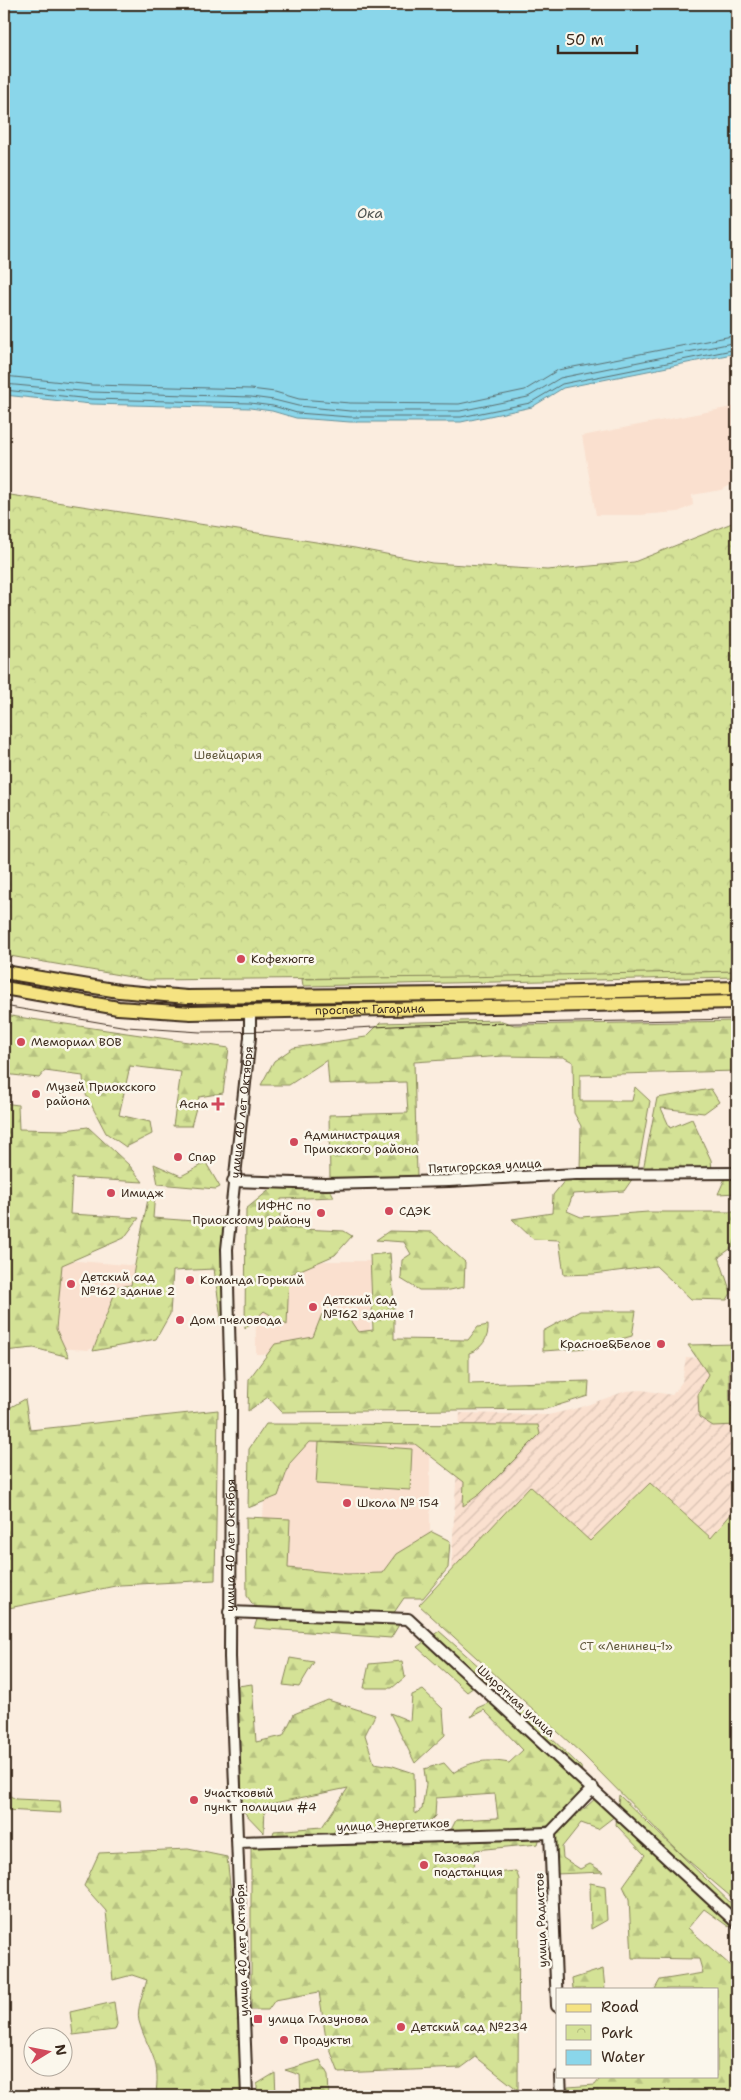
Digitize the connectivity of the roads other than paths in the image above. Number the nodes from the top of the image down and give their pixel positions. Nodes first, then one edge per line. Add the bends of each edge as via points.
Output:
1 (4, 972) edge
2 (4, 988) edge
3 (737, 988) edge
4 (249, 996) junction
5 (737, 1002) edge
6 (250, 1013) junction
7 (737, 1173) edge
8 (233, 1181) junction
9 (229, 1612) junction
10 (593, 1788) junction
11 (550, 1833) junction
12 (238, 1842) junction
13 (737, 1923) edge
14 (556, 1988) edge
15 (560, 2078) edge
16 (247, 2096) edge
17 (561, 2096) edge

1 - 4 main road, проспект Гагарина via 138,993
2 - 6 main road, проспект Гагарина via 155,1012
3 - 4 main road, проспект Гагарина
4 - 6 main road, улица 40 лет Октября
5 - 6 main road, проспект Гагарина
6 - 8 street, улица 40 лет Октября
7 - 8 street, Пятигорская улица via 576,1174 335,1184
8 - 9 street, улица 40 лет Октября via 226,1250 230,1398
9 - 10 street, Широтная улица via 408,1619
9 - 12 street, улица 40 лет Октября
10 - 11 street
10 - 13 street, Широтная улица
11 - 12 street, улица Энергетиков
11 - 14 street, улица Радистов
12 - 16 street, улица 40 лет Октября
15 - 17 street

